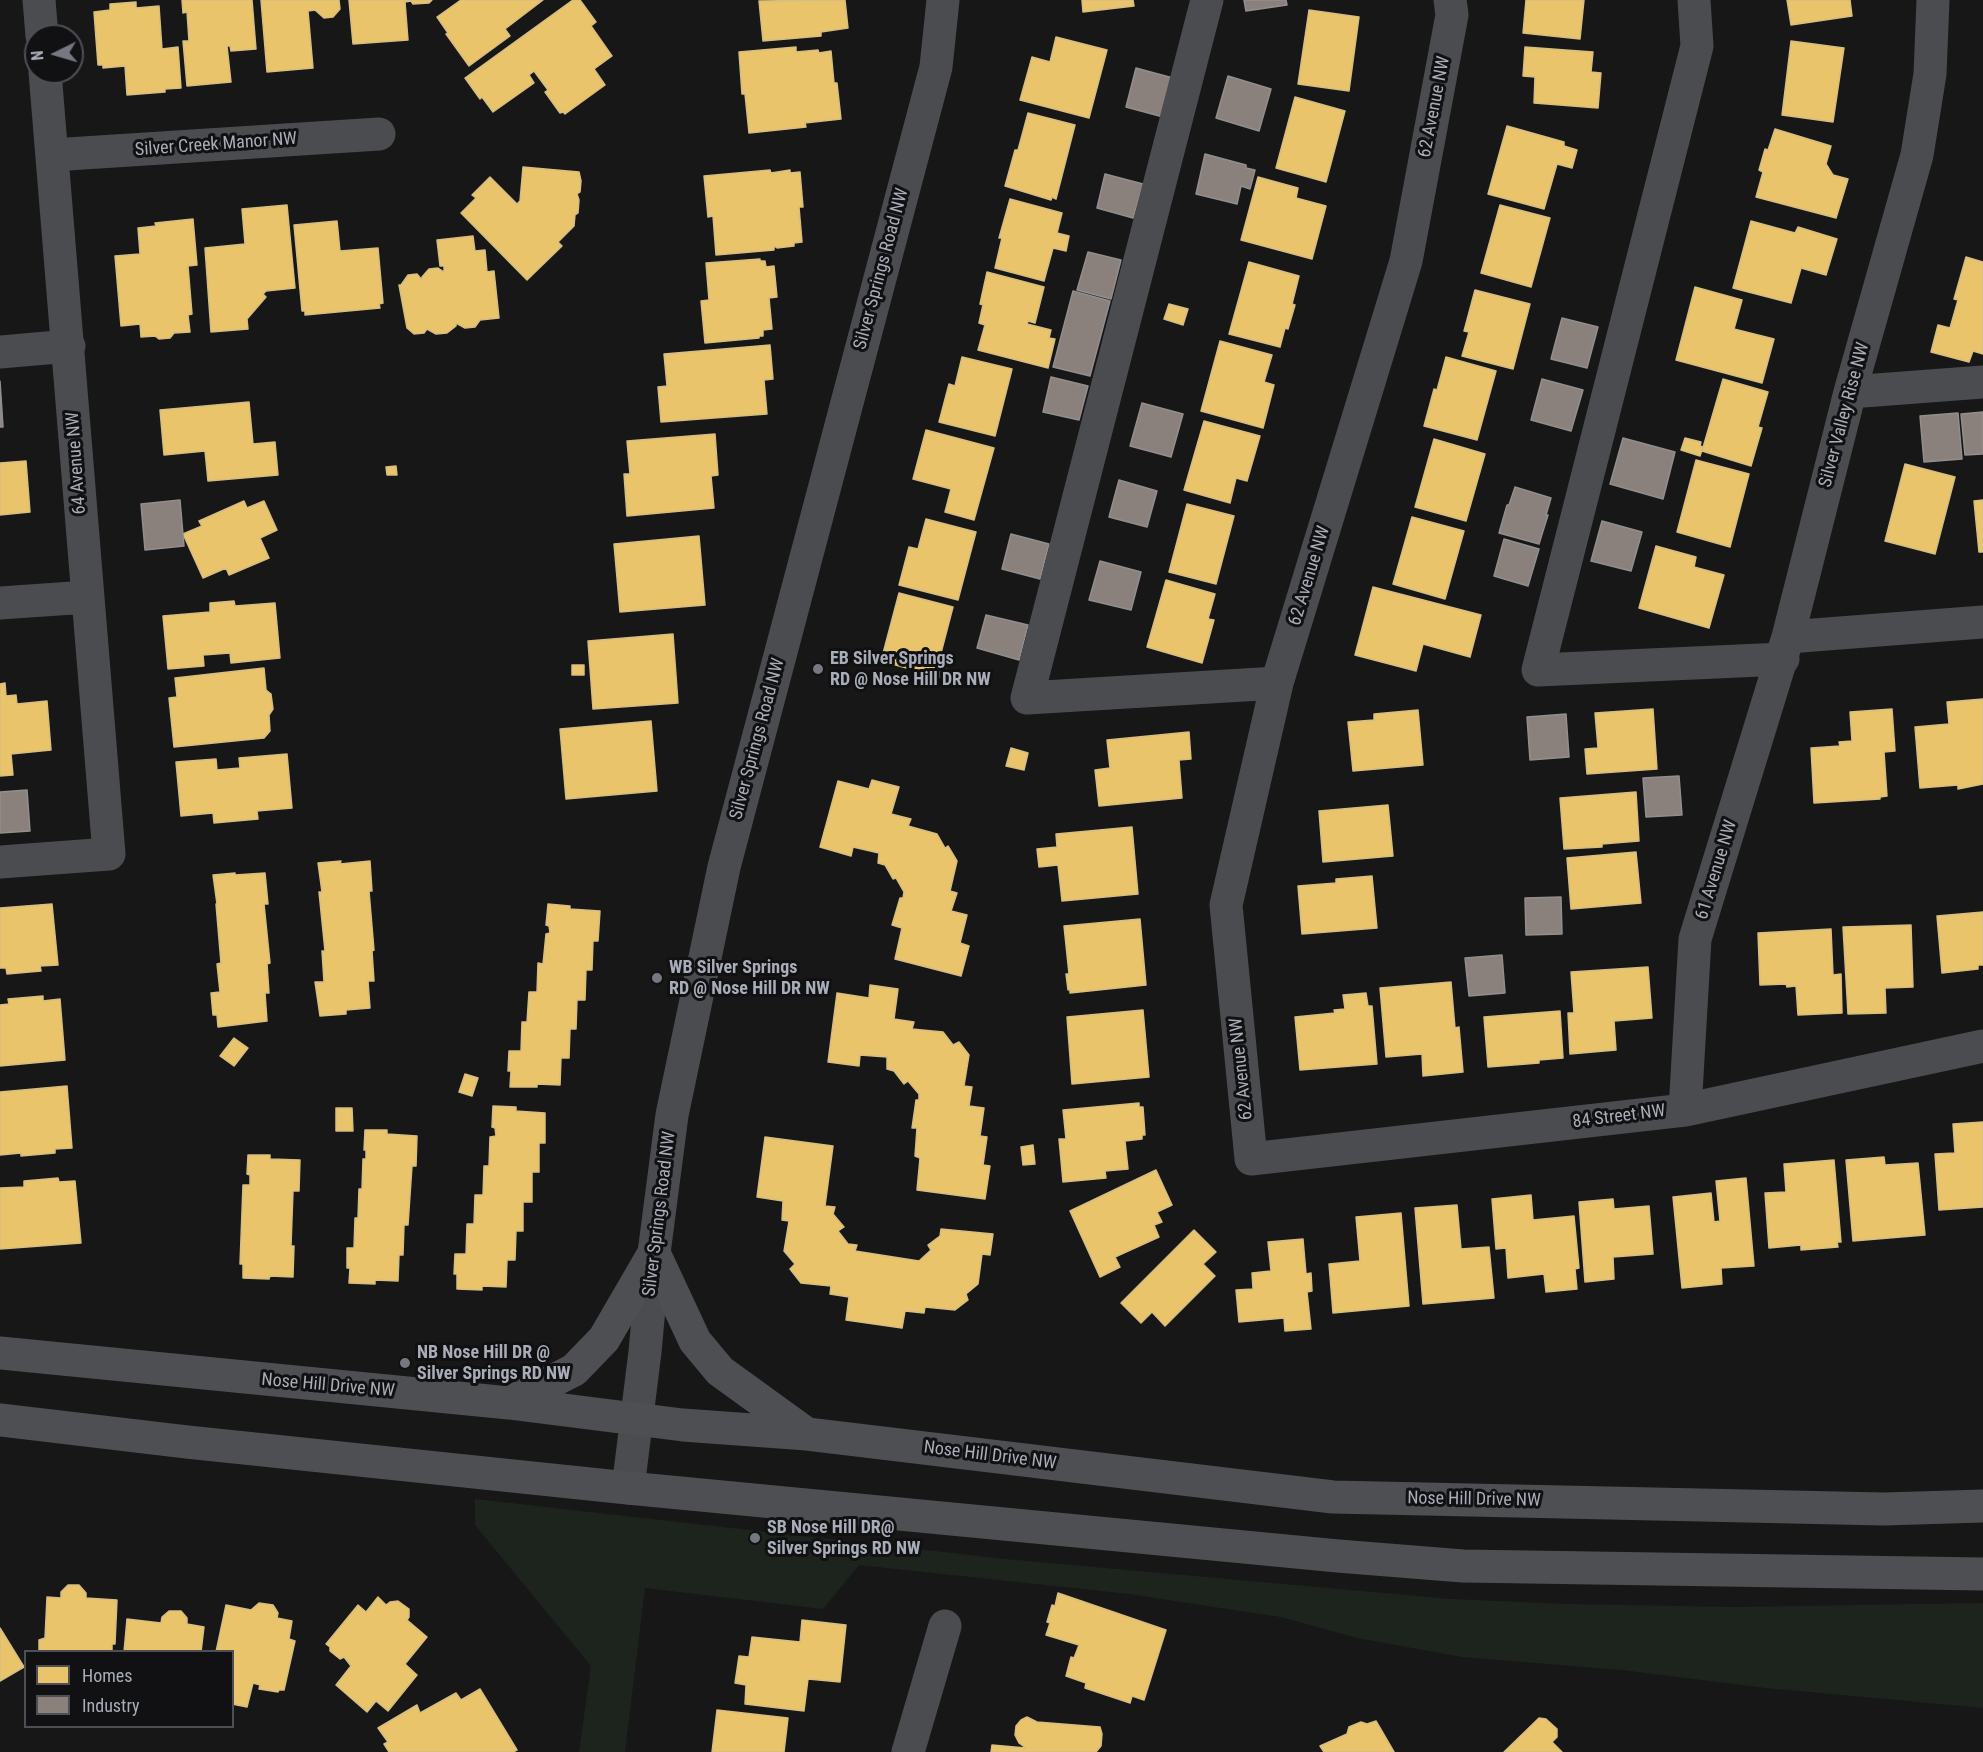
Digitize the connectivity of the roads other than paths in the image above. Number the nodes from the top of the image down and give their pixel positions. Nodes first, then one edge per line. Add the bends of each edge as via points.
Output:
1 (39, 0) edge
2 (943, 0) edge
3 (1207, 0) edge
4 (1450, 0) edge
5 (1694, 0) edge
6 (1933, 0) edge
7 (41, 24) edge
8 (46, 84) edge
9 (379, 134) dead end
10 (52, 155) junction
11 (69, 346) junction
12 (0, 352) edge
13 (1983, 382) edge
14 (1850, 392) junction
15 (87, 597) junction
16 (0, 603) edge
17 (1983, 622) edge
18 (1785, 648) junction
19 (1277, 683) junction
20 (0, 862) edge
21 (1983, 1046) edge
22 (1686, 1110) junction
23 (1251, 1159) joint
24 (654, 1253) junction
25 (0, 1353) edge
26 (509, 1403) junction
27 (0, 1420) edge
28 (637, 1420) junction
29 (807, 1434) junction
30 (628, 1488) junction
31 (1983, 1506) edge
32 (1983, 1574) edge
33 (945, 1626) dead end
34 (908, 1752) edge

1 - 7 street
2 - 24 street, Silver Springs Road NW via 936,67 724,867 672,1115
3 - 19 street via 1027,698
4 - 19 street, 62 Avenue NW via 1452,15 1406,261
5 - 18 street via 1697,46 1538,670
6 - 14 street, Silver Valley Rise NW via 1930,74 1917,155
8 - 10 street, 64 Avenue NW
9 - 10 street, Silver Creek Manor NW
10 - 11 street, 64 Avenue NW
11 - 12 street
11 - 15 street, 64 Avenue NW
13 - 14 street
14 - 18 street, Silver Valley Rise NW
15 - 16 street
15 - 20 street, 64 Avenue NW via 109,854
17 - 18 street
18 - 22 street, 61 Avenue NW via 1695,939
19 - 23 street, 62 Avenue NW via 1226,905
21 - 22 street, 84 Street NW
22 - 23 street, 84 Street NW
24 - 26 main road via 604,1339 574,1370
24 - 28 street, Silver Springs Road NW
24 - 29 main road via 696,1341 720,1371
25 - 26 main road, Nose Hill Drive NW
26 - 28 main road, Nose Hill Drive NW
27 - 30 main road
28 - 29 main road, Nose Hill Drive NW
28 - 30 street, Silver Springs Road NW
29 - 31 main road, Nose Hill Drive NW via 1333,1497 1884,1509
30 - 32 main road via 1463,1566
33 - 34 street

